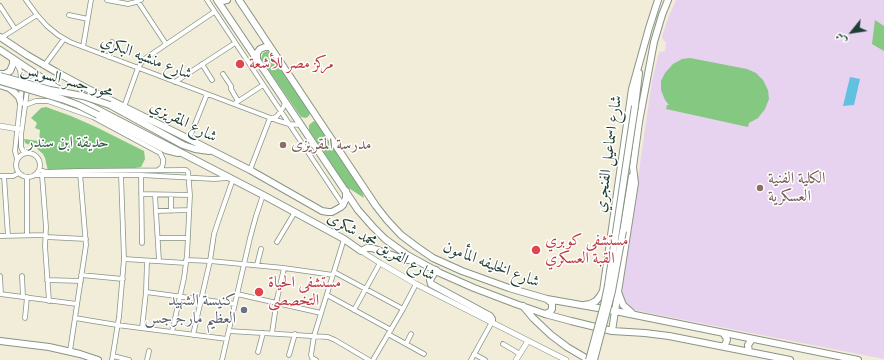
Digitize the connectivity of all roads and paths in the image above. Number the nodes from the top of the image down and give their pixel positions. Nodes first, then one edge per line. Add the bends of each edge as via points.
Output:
1 (26, 0) edge
2 (91, 0) edge
3 (107, 0) edge
4 (139, 0) edge
5 (207, 0) edge
6 (218, 0) edge
7 (227, 0) edge
8 (239, 0) edge
9 (658, 0) edge
10 (668, 0) edge
11 (0, 6) edge
12 (214, 12) junction
13 (37, 15) junction
14 (69, 15) dead end
15 (88, 18) junction
16 (15, 29) junction
17 (1, 37) edge
18 (64, 39) junction
19 (112, 42) dead end
20 (235, 43) junction
21 (166, 44) junction
22 (83, 47) junction
23 (270, 47) junction
24 (0, 50) edge
25 (109, 57) junction
26 (256, 58) junction
27 (14, 60) junction
28 (640, 62) junction
29 (202, 64) junction
30 (44, 66) junction
31 (138, 68) junction
32 (58, 74) junction
33 (223, 74) dead end
34 (1, 75) edge
35 (212, 80) dead end
36 (0, 81) edge
37 (22, 81) junction
38 (30, 81) junction
39 (175, 82) junction
40 (264, 85) junction
41 (2, 86) edge
42 (53, 86) junction
43 (207, 94) junction
44 (238, 101) junction
45 (285, 101) junction
46 (23, 104) junction
47 (234, 104) junction
48 (124, 107) junction
49 (281, 111) junction
50 (271, 118) junction
51 (289, 124) junction
52 (301, 124) junction
53 (0, 126) edge
54 (18, 129) junction
55 (189, 139) junction
56 (212, 151) junction
57 (24, 154) junction
58 (184, 154) junction
59 (17, 159) junction
60 (633, 167) junction
61 (39, 170) junction
62 (158, 170) junction
63 (250, 170) junction
64 (19, 173) junction
65 (80, 173) junction
66 (121, 174) junction
67 (35, 175) junction
68 (141, 175) junction
69 (2, 176) edge
70 (42, 176) junction
71 (189, 176) junction
72 (27, 177) junction
73 (232, 178) junction
74 (346, 191) junction
75 (141, 194) junction
76 (155, 195) junction
77 (171, 195) junction
78 (190, 195) junction
79 (263, 195) junction
80 (616, 201) junction
81 (627, 203) junction
82 (343, 205) junction
83 (189, 210) junction
84 (156, 211) junction
85 (171, 211) junction
86 (295, 212) junction
87 (27, 235) junction
88 (0, 236) edge
89 (8, 236) junction
90 (46, 236) junction
91 (158, 238) junction
92 (188, 238) junction
93 (86, 239) junction
94 (344, 239) junction
95 (278, 242) dead end
96 (142, 243) dead end
97 (261, 249) dead end
98 (361, 251) junction
99 (413, 258) junction
100 (124, 259) junction
101 (147, 261) junction
102 (159, 261) junction
103 (210, 261) junction
104 (186, 262) junction
105 (380, 263) junction
106 (245, 264) junction
107 (257, 265) junction
108 (284, 268) junction
109 (436, 270) junction
110 (334, 274) junction
111 (0, 276) edge
112 (22, 276) dead end
113 (82, 276) junction
114 (123, 279) junction
115 (47, 280) junction
116 (81, 281) junction
117 (604, 281) junction
118 (619, 283) junction
119 (416, 284) junction
120 (366, 289) junction
121 (146, 292) junction
122 (618, 292) junction
123 (0, 294) edge
124 (237, 294) junction
125 (327, 295) junction
126 (25, 297) junction
127 (180, 297) junction
128 (201, 299) junction
129 (547, 299) junction
130 (49, 301) junction
131 (276, 303) junction
132 (77, 304) junction
133 (235, 304) junction
134 (584, 305) junction
135 (523, 306) junction
136 (403, 309) junction
137 (354, 310) junction
138 (615, 311) junction
139 (321, 313) junction
140 (545, 314) junction
141 (633, 314) junction
142 (26, 318) dead end
143 (75, 318) junction
144 (492, 322) junction
145 (118, 326) junction
146 (142, 328) junction
147 (229, 331) junction
148 (612, 331) junction
149 (172, 332) junction
150 (390, 332) junction
151 (263, 333) junction
152 (272, 333) junction
153 (723, 333) junction
154 (295, 334) junction
155 (411, 334) dead end
156 (193, 335) junction
157 (314, 336) junction
158 (752, 339) junction
159 (0, 340) edge
160 (227, 340) junction
161 (528, 341) junction
162 (406, 344) junction
163 (503, 344) dead end
164 (722, 346) junction
165 (70, 351) junction
166 (149, 351) dead end
167 (258, 352) dead end
168 (749, 352) junction
169 (424, 354) dead end
170 (474, 354) junction
171 (520, 354) junction
172 (289, 355) dead end
173 (112, 358) edge
174 (557, 358) edge
175 (98, 360) edge
176 (129, 360) edge
177 (147, 360) edge
178 (222, 360) edge
179 (316, 360) edge
180 (369, 360) edge
181 (373, 360) edge
182 (471, 360) edge
183 (485, 360) edge
184 (516, 360) edge
185 (566, 360) edge
186 (589, 360) edge
187 (594, 360) edge
188 (790, 360) edge
189 (858, 360) edge

1 - 13 street, شارع منشيه البكري
2 - 15 street
3 - 4 street via 125,4
4 - 21 street
5 - 12 street
6 - 7 main road
6 - 26 main road, شارع الخليفه المأمون
8 - 23 main road, شارع الخليفه المأمون
9 - 28 main road, شارع اسماعيل الفنجري
10 - 60 main road, شارع اسماعيل الفنجري via 654,42
11 - 16 street
12 - 20 street
12 - 21 street
13 - 16 street
13 - 18 street, شارع منشيه البكري
14 - 15 street
15 - 22 street
16 - 17 street
17 - 30 main road, شارع المقريزي
18 - 22 street, شارع منشيه البكري
18 - 30 street
19 - 25 street
20 - 29 street
20 - 40 street
21 - 31 street via 145,58
22 - 25 street, شارع منشيه البكري
23 - 26 main road via 260,49
23 - 129 main road, شارع الخليفه المأمون via 376,206 402,235 450,266
24 - 27 main road, شارع المقريزي
25 - 31 street, شارع منشيه البكري
26 - 45 main road, شارع الخليفه المأمون
27 - 34 main road via 11,69
27 - 37 street via 20,70
27 - 42 main road, شارع المقريزي
28 - 80 main road, شارع اسماعيل الفنجري via 632,89
28 - 186 main road, bridge via 608,285
29 - 35 street
29 - 39 street
30 - 32 main road, شارع المقريزي
31 - 39 street, شارع منشيه البكري
31 - 48 street
32 - 42 main road
32 - 48 main road, شارع المقريزي
33 - 44 street
34 - 41 main road via 8,78 8,84
34 - 56 main road, محور جسر السويس, bridge via 50,90 93,98 183,145
36 - 58 main road, محور جسر السويس, bridge via 78,105 166,150
37 - 38 street
37 - 46 street
38 - 42 street
38 - 46 street
39 - 43 street, شارع منشيه البكري
40 - 44 street
40 - 49 street
41 - 46 main road via 10,88
42 - 58 main road, شارع المقريزي
43 - 47 street, شارع منشيه البكري
43 - 55 street
44 - 47 street
45 - 49 street
45 - 52 main road, شارع الخليفه المأمون
46 - 54 street
46 - 57 street via 21,147
46 - 62 street via 48,101 93,117 160,153 163,163
47 - 50 street, شارع منشيه البكري
48 - 55 main road, شارع المقريزي
49 - 50 street
49 - 51 street
50 - 51 street, شارع منشيه البكري
50 - 63 street
51 - 52 street, شارع منشيه البكري
51 - 82 street
52 - 74 main road, شارع الخليفه المأمون
53 - 54 street
54 - 59 street via 15,151
55 - 56 main road, شارع المقريزي
56 - 63 main road, شارع المقريزي
57 - 59 street
57 - 61 street via 36,156
58 - 73 main road, شارع الفريق محمد شكرى
59 - 64 street via 16,168
60 - 81 main road
60 - 118 main road, شارع اسماعيل الفنجري via 635,183
61 - 65 street
61 - 67 street
62 - 65 street
62 - 71 street via 186,170
63 - 82 main road, شارع المقريزي via 322,211 332,212
64 - 69 street
64 - 72 street
65 - 66 street
65 - 70 street
65 - 93 street
66 - 68 street
66 - 100 street
67 - 70 street
67 - 72 street
68 - 71 street
68 - 75 street
69 - 89 street
70 - 90 street
71 - 73 street
71 - 78 street
72 - 87 street
73 - 79 main road, شارع الفريق محمد شكرى
73 - 103 street via 214,234
74 - 82 main road
74 - 99 main road, شارع الخليفه المأمون via 364,218 378,233
75 - 76 street
75 - 96 street
76 - 77 street
76 - 84 street
77 - 78 street
77 - 85 street
78 - 83 street
79 - 86 main road, شارع الفريق محمد شكرى
79 - 106 street
80 - 81 main road via 622,199
80 - 117 main road, شارع اسماعيل الفنجري
81 - 187 main road, bridge via 614,286
83 - 85 street
83 - 92 street
84 - 85 street
84 - 91 street
86 - 94 main road, شارع الفريق محمد شكرى
86 - 95 street
87 - 89 street
87 - 90 street
88 - 89 street
90 - 93 street
90 - 115 street
91 - 92 street
91 - 102 street
92 - 104 street
93 - 113 street
94 - 98 main road, شارع الفريق محمد شكرى
94 - 110 street
97 - 107 street
98 - 99 main road via 372,248 406,260
98 - 105 street, شارع الفريق محمد شكرى
99 - 109 main road, شارع الخليفه المأمون
100 - 101 street
100 - 114 street
101 - 102 street
101 - 121 street
102 - 104 street
103 - 104 street
103 - 106 street
103 - 128 street
104 - 127 street
105 - 119 street, شارع الفريق محمد شكرى
105 - 120 street
106 - 107 street
106 - 124 street
107 - 108 street
108 - 110 street
108 - 131 street
109 - 135 main road, شارع الخليفه المأمون via 474,288
109 - 144 main road via 430,284 490,316
110 - 120 street
110 - 125 street
111 - 123 street
112 - 126 street
113 - 114 street
113 - 116 street
114 - 145 street
115 - 116 street
115 - 130 street
116 - 132 street
117 - 118 main road via 611,285
117 - 134 main road, شارع اسماعيل الفنجري via 599,298
118 - 122 main road, شارع اسماعيل الفنجري
119 - 136 street
119 - 144 street, شارع الفريق محمد شكرى
120 - 136 street
120 - 137 street
121 - 127 street
121 - 146 street
122 - 138 main road, شارع اسماعيل الفنجري
122 - 141 main road via 624,305
123 - 126 street
124 - 131 street
124 - 133 street
125 - 137 street
125 - 139 street
126 - 130 street
126 - 142 street
127 - 128 street
127 - 149 street
128 - 133 street
128 - 156 street
129 - 134 main road, شارع الخليفه المأمون
129 - 140 main road via 553,307
130 - 132 street
131 - 139 street
131 - 152 street
132 - 143 street
133 - 147 street
134 - 138 main road, شارع الخليفه المأمون
135 - 140 main road, شارع الخليفه المأمون
135 - 186 main road via 566,347
136 - 150 street
137 - 150 street
138 - 141 main road, شارع الخليفه المأمون
138 - 148 main road, شارع اسماعيل الفنجري
139 - 157 street
140 - 148 main road, شارع الخليفه المأمون
141 - 153 main road, شارع الخليفه المأمون
143 - 145 street
143 - 165 street
144 - 161 street, شارع الفريق محمد شكرى
144 - 170 street
145 - 146 street
145 - 173 street
146 - 149 street
147 - 151 street
147 - 160 street
148 - 164 main road, شارع الخليفه المأمون via 669,336
149 - 156 street
150 - 162 street
150 - 181 street
151 - 152 street
151 - 167 street
152 - 154 street
153 - 158 main road, شارع الخليفه المأمون
153 - 164 main road via 727,340
154 - 157 street
154 - 172 street
155 - 162 street
156 - 160 street
157 - 179 street via 311,355
157 - 180 street via 335,340
158 - 168 main road via 748,342
158 - 189 main road, شارع الخليفه المأمون
159 - 165 main road
160 - 178 street
161 - 171 street
161 - 174 street, شارع الفريق محمد شكرى
162 - 169 street
163 - 171 street
164 - 168 main road, شارع الخليفه المأمون
165 - 175 main road
166 - 177 street
168 - 188 main road, شارع الخليفه المأمون
170 - 182 street
170 - 183 street
171 - 184 street
173 - 176 street
174 - 185 street, شارع الفريق محمد شكرى

